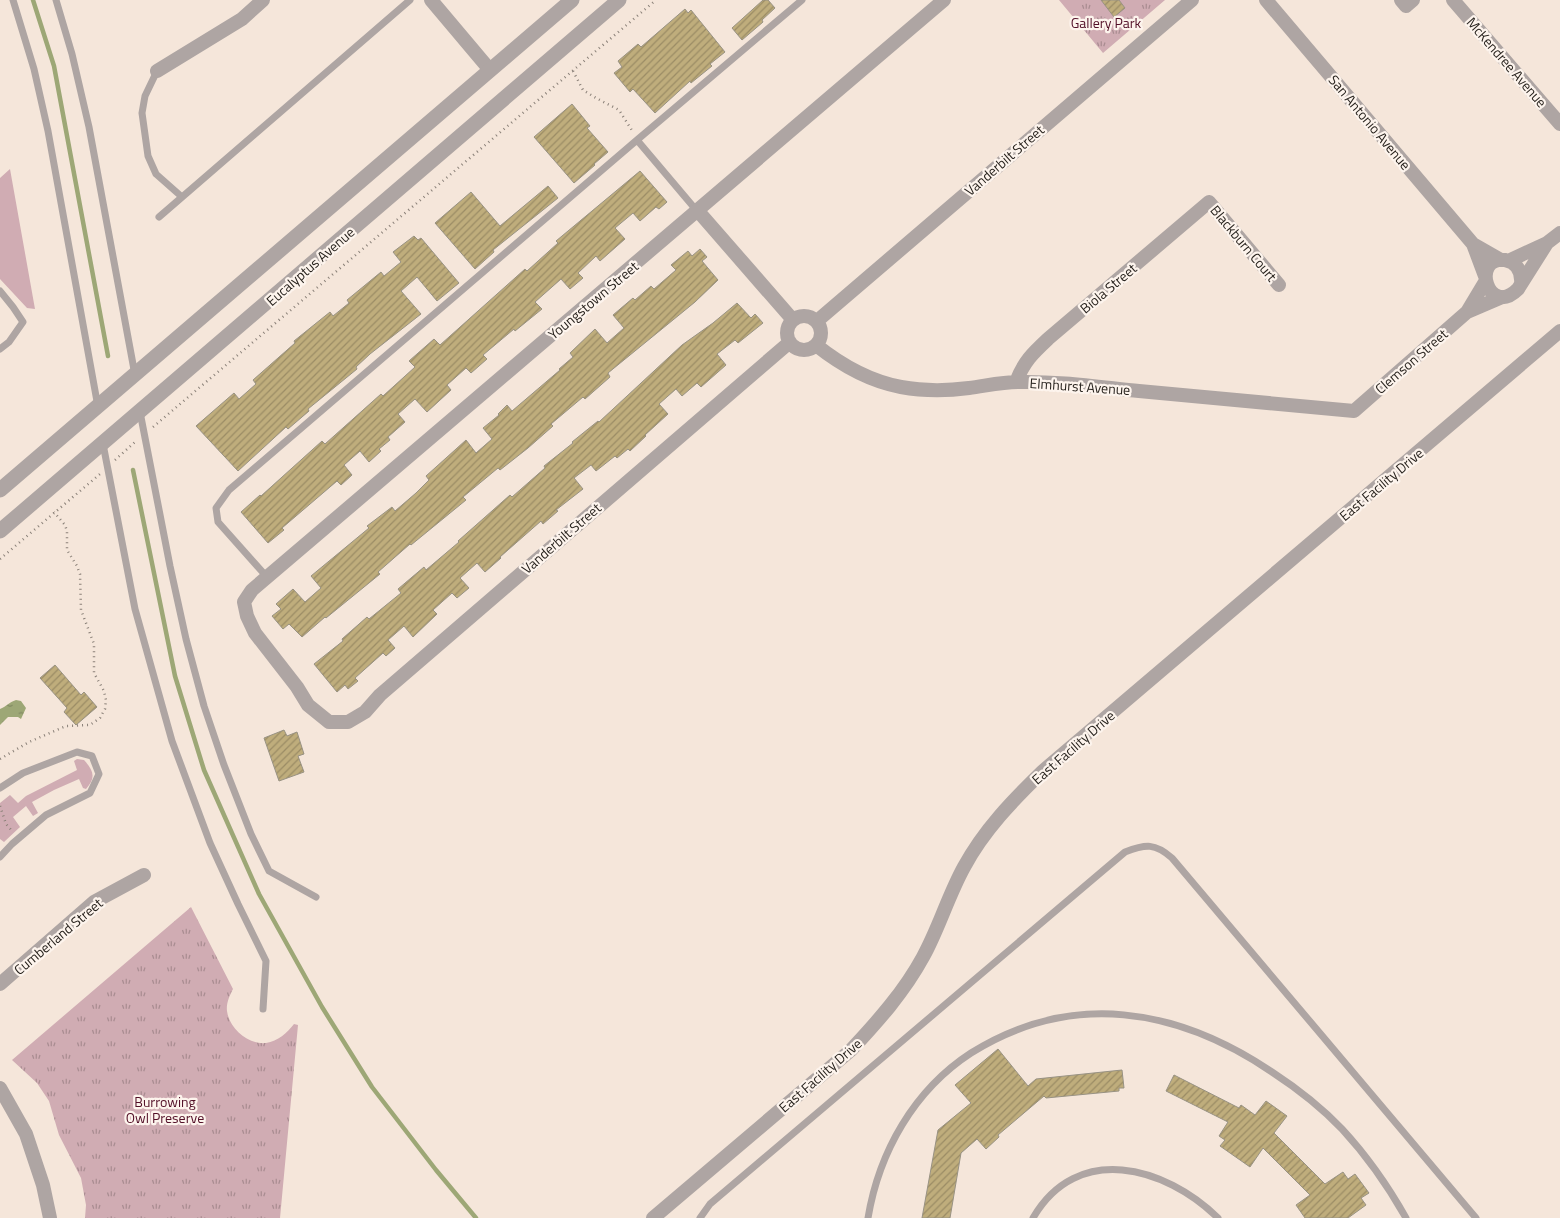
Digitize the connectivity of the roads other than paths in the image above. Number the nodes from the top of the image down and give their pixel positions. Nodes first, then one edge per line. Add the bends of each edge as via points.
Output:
1 (13, 0) edge
2 (56, 0) edge
3 (263, 0) edge
4 (410, 0) edge
5 (431, 0) edge
6 (572, 0) edge
7 (619, 0) edge
8 (802, 0) edge
9 (944, 0) edge
10 (1192, 0) edge
11 (1266, 0) edge
12 (1453, 0) edge
13 (490, 70) junction
14 (157, 71) joint
15 (1560, 124) edge
16 (637, 140) junction
17 (182, 197) junction
18 (1208, 202) joint
19 (698, 211) junction
20 (159, 217) dead end
21 (1560, 233) edge
22 (1473, 244) junction
23 (1547, 244) junction
24 (1505, 260) junction
25 (1485, 279) junction
26 (1279, 284) dead end
27 (1520, 284) junction
28 (0, 291) edge
29 (1502, 297) junction
30 (1467, 312) junction
31 (793, 320) junction
32 (817, 321) junction
33 (1560, 331) edge
34 (790, 342) junction
35 (816, 345) junction
36 (0, 349) edge
37 (135, 376) junction
38 (1016, 382) junction
39 (98, 407) junction
40 (1354, 411) joint
41 (140, 412) junction
42 (103, 444) junction
43 (0, 490) edge
44 (0, 532) edge
45 (267, 577) junction
46 (244, 602) joint
47 (0, 788) edge
48 (0, 857) edge
49 (144, 875) dead end
50 (316, 897) dead end
51 (0, 984) edge
52 (263, 1009) dead end
53 (0, 1088) edge
54 (50, 1218) edge
55 (653, 1218) edge
56 (700, 1218) edge
57 (868, 1218) edge
58 (1033, 1218) edge
59 (1218, 1218) edge
60 (1406, 1218) edge
61 (1476, 1218) edge

1 - 39 lane via 48,131
2 - 37 lane via 89,127
3 - 14 street via 242,19
4 - 17 lane
5 - 13 street
6 - 13 street
7 - 41 street, Eucalyptus Avenue
8 - 16 lane
9 - 19 street, Youngstown Street
10 - 32 street, Vanderbilt Street
11 - 22 street, San Antonio Avenue
12 - 15 street, McKendree Avenue
13 - 37 street
14 - 17 lane via 145,96 142,114 148,156 156,174
16 - 19 lane
16 - 45 lane via 229,490 216,508 218,522
17 - 20 lane
18 - 26 street, Blackburn Court
18 - 38 street, Biola Street via 1029,356
19 - 31 street
19 - 45 street, Youngstown Street
21 - 23 street
22 - 24 street, San Antonio Avenue
22 - 25 street, San Antonio Avenue
23 - 24 street
23 - 27 street
24 - 25 street via 1490,265
24 - 27 street via 1517,267
25 - 29 street via 1491,292
25 - 30 street, Clemson Street
27 - 29 street via 1514,293
28 - 36 lane via 23,322
29 - 30 street, Clemson Street
30 - 40 street, Clemson Street
31 - 32 street via 804,316
31 - 34 street via 787,332
32 - 35 street via 821,332
33 - 55 street, East Facility Drive via 1015,798 964,867 923,957 877,1023 851,1050
34 - 35 street via 801,350
34 - 46 street, Vanderbilt Street via 380,695 365,712 348,722 329,722 308,705 255,634 246,616
35 - 38 street, Elmhurst Avenue via 860,373 900,387 942,390
37 - 39 street
38 - 40 street, Elmhurst Avenue
39 - 43 street
41 - 42 street, Eucalyptus Avenue
41 - 50 lane via 186,639 204,706 238,802 269,870
42 - 44 street, Eucalyptus Avenue
42 - 52 lane via 135,609 172,740 210,843 266,961
45 - 46 street, Youngstown Street
47 - 48 lane via 23,773 77,752 92,756 99,774 90,793 46,815
49 - 51 street, Cumberland Street via 94,902
53 - 54 street via 26,1134 44,1185
56 - 61 lane via 710,1204 1125,852 1140,846 1162,849 1172,858
57 - 60 lane via 880,1168 892,1142 918,1101 942,1075 998,1038 1038,1022 1087,1013 1129,1015 1174,1024 1254,1059 1300,1090 1341,1128 1378,1174
58 - 59 lane via 1046,1200 1074,1178 1113,1168 1141,1173 1173,1186

